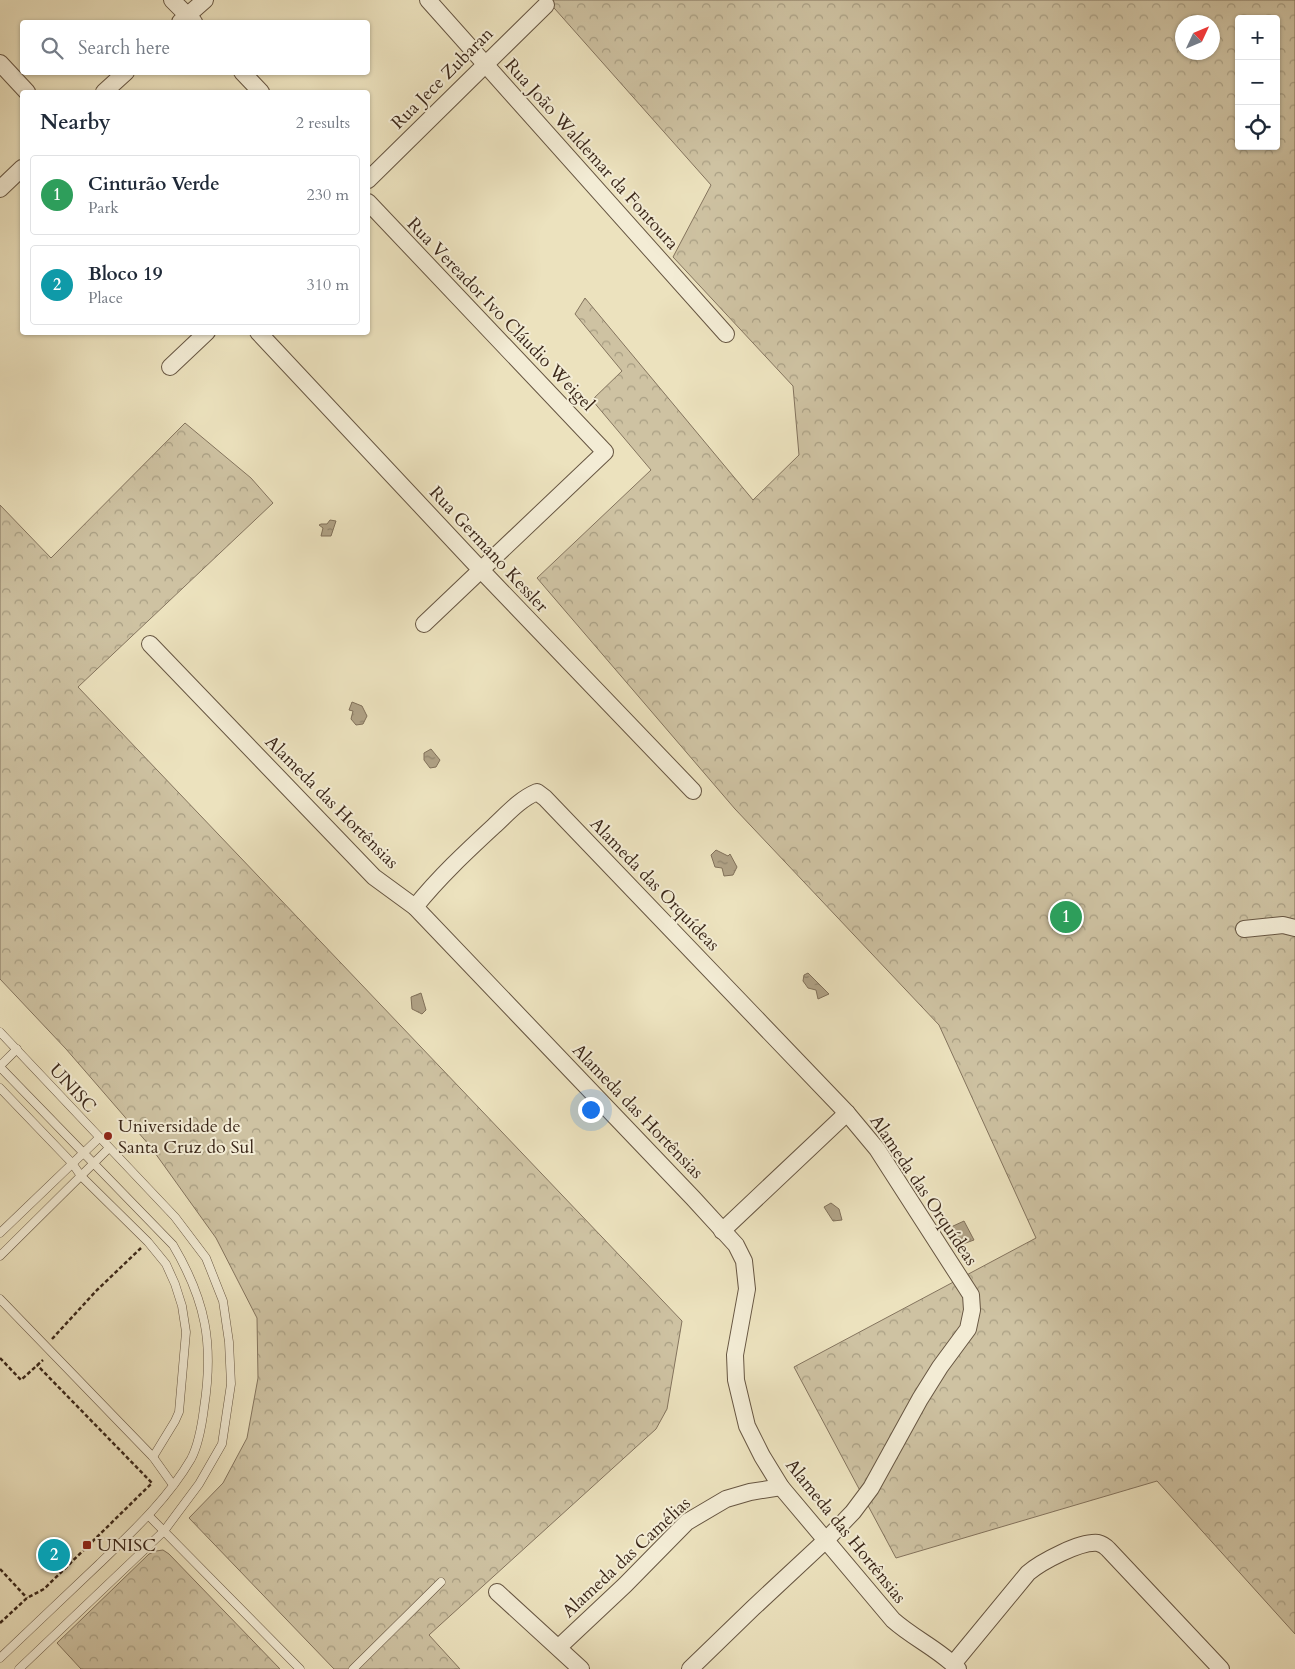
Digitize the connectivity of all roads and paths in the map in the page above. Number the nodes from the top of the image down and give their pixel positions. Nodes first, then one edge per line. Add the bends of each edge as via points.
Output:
1 (172, 0) edge
2 (205, 0) edge
3 (428, 0) edge
4 (546, 5) dead end
5 (187, 20) edge
6 (0, 64) edge
7 (485, 64) junction
8 (123, 75) edge
9 (245, 75) edge
10 (25, 90) edge
11 (106, 90) edge
12 (259, 90) edge
13 (20, 170) edge
14 (370, 178) edge
15 (0, 189) edge
16 (370, 204) edge
17 (726, 334) dead end
18 (204, 335) edge
19 (261, 335) edge
20 (170, 367) dead end
21 (481, 570) junction
22 (424, 624) dead end
23 (150, 644) dead end
24 (693, 791) dead end
25 (415, 907) junction
26 (1295, 928) edge
27 (1244, 929) dead end
28 (2, 1037) edge
29 (16, 1049) junction
30 (0, 1066) edge
31 (0, 1088) edge
32 (847, 1113) junction
33 (99, 1138) junction
34 (109, 1148) junction
35 (84, 1153) junction
36 (94, 1163) junction
37 (72, 1164) junction
38 (81, 1176) junction
39 (722, 1231) junction
40 (0, 1233) edge
41 (148, 1242) junction
42 (0, 1256) edge
43 (0, 1299) edge
44 (49, 1349) junction
45 (0, 1358) edge
46 (37, 1365) junction
47 (153, 1456) junction
48 (173, 1485) junction
49 (781, 1487) junction
50 (149, 1516) junction
51 (164, 1531) junction
52 (826, 1540) junction
53 (0, 1569) edge
54 (441, 1582) dead end
55 (497, 1592) dead end
56 (26, 1598) junction
57 (0, 1623) edge
58 (559, 1647) junction
59 (0, 1658) edge
60 (956, 1666) edge
61 (19, 1669) edge
62 (300, 1669) edge
63 (353, 1669) edge
64 (581, 1669) edge
65 (690, 1669) edge
66 (1221, 1669) edge

1 - 5 street
2 - 5 street
3 - 7 street, Rua João Waldemar da Fontoura
4 - 7 street, Rua Jece Zubaran
6 - 10 street
7 - 14 street, Rua Jece Zubaran
7 - 17 street, Rua João Waldemar da Fontoura
8 - 11 street
9 - 12 street
13 - 15 street
16 - 21 street, Rua Vereador Ivo Cláudio Weigel via 605,452
18 - 20 street
19 - 21 street, Rua Germano Kessler
21 - 22 street
21 - 24 street, Rua Germano Kessler
23 - 25 street, Alameda das Hortênsias via 374,877
25 - 32 street, Alameda das Orquídeas via 482,837 528,795 537,792
25 - 39 street, Alameda das Hortênsias
26 - 27 street via 1283,925
28 - 29 lane, UNISC
29 - 30 lane
29 - 33 lane, UNISC
30 - 35 lane, UNISC
31 - 37 lane
32 - 39 street
32 - 52 street, Alameda das Orquídeas via 877,1149 923,1220 970,1295 972,1310 968,1329 920,1399 871,1488
33 - 34 lane, UNISC
33 - 35 lane
34 - 36 lane
34 - 51 lane, UNISC via 176,1217 206,1258 223,1301 231,1384 222,1444 199,1484
35 - 36 lane, UNISC
35 - 37 lane
36 - 38 lane
36 - 48 lane, UNISC via 173,1245 188,1270 202,1308 208,1344 207,1389 201,1426 192,1458
37 - 38 lane
37 - 40 lane
38 - 41 lane
38 - 42 lane
39 - 49 street, Alameda das Hortênsias via 736,1245 744,1261 747,1289 735,1355 740,1400 747,1426
41 - 44 path via 97,1290
41 - 47 lane via 166,1264 176,1284 186,1332 179,1412
43 - 44 lane
44 - 46 path
44 - 47 lane
45 - 46 path via 21,1380
46 - 56 path via 152,1483 44,1589
47 - 48 lane
48 - 50 lane, UNISC
49 - 52 street, Alameda das Hortênsias
49 - 58 street, Alameda das Camélias via 726,1499 687,1522
50 - 51 lane
50 - 59 lane, UNISC
51 - 61 lane, UNISC
51 - 62 lane
52 - 60 street, Alameda das Hortênsias via 893,1620
52 - 65 street, Alameda das Orquídeas
53 - 56 path
54 - 63 lane
55 - 58 street
56 - 57 path
58 - 64 street
60 - 66 street via 1028,1573 1053,1557 1096,1543 1108,1549

